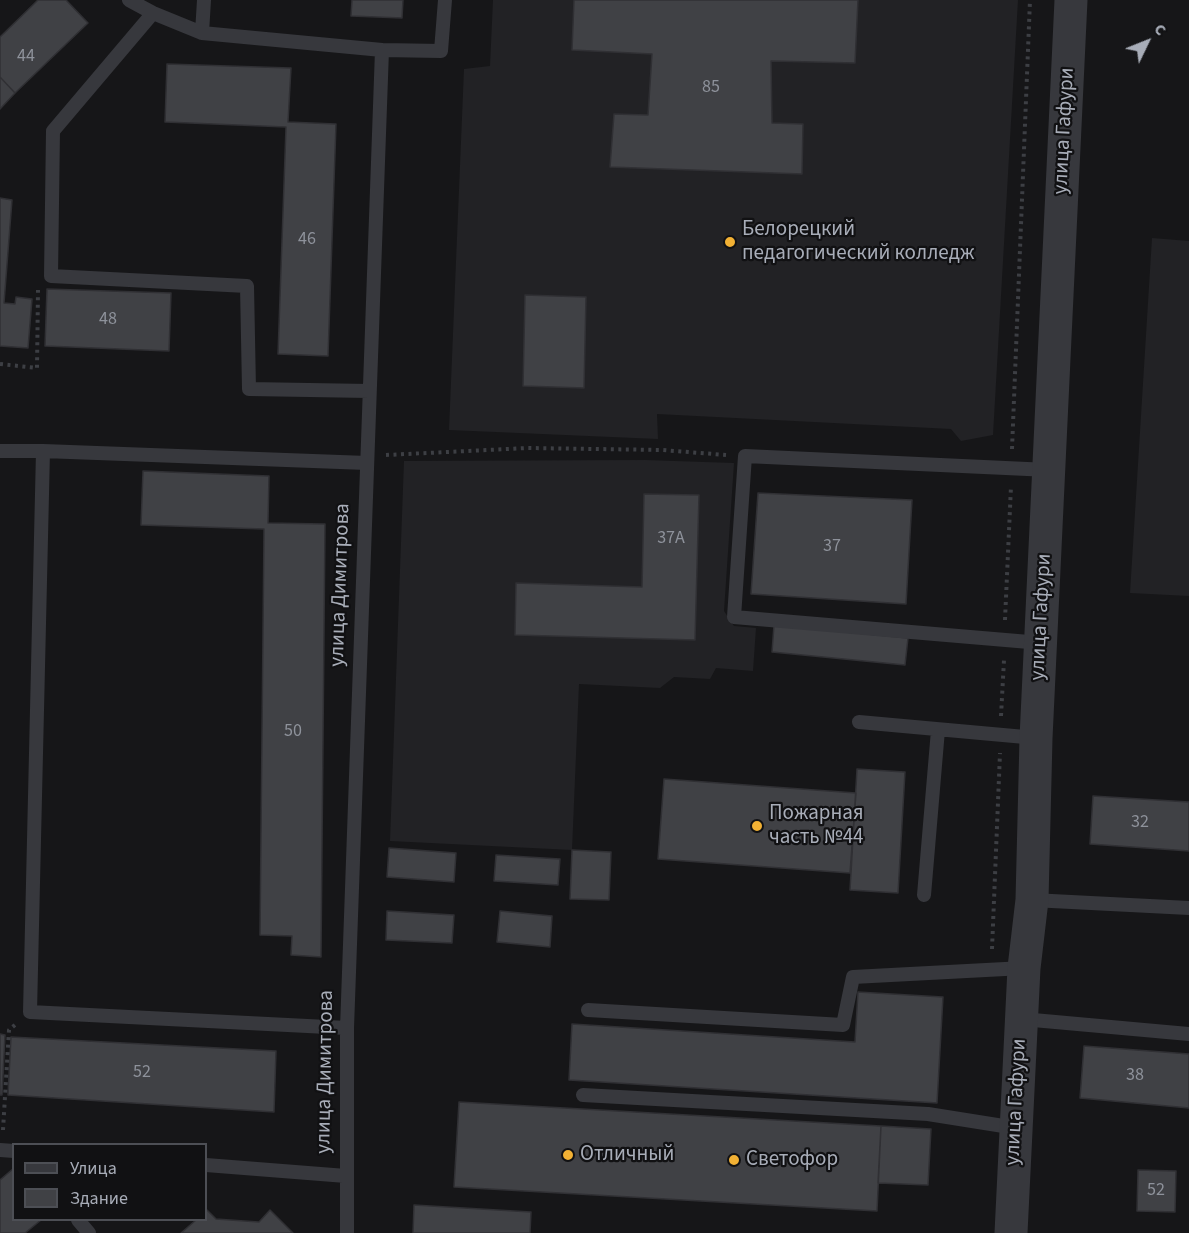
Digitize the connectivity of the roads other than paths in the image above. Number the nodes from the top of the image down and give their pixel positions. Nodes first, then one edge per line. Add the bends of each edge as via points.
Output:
1 (129, 0) edge
2 (204, 0) edge
3 (445, 0) edge
4 (1071, 0) edge
5 (153, 13) junction
6 (202, 33) junction
7 (382, 50) junction
8 (369, 391) junction
9 (0, 451) edge
10 (43, 451) junction
11 (367, 463) junction
12 (1049, 470) junction
13 (1041, 643) junction
14 (859, 722) dead end
15 (938, 730) junction
16 (1036, 738) junction
17 (924, 895) dead end
18 (1032, 900) junction
19 (1189, 908) edge
20 (1024, 968) junction
21 (588, 1010) dead end
22 (1022, 1019) junction
23 (347, 1028) junction
24 (1189, 1034) edge
25 (583, 1095) dead end
26 (1016, 1128) junction
27 (207, 1165) edge
28 (346, 1176) junction
29 (79, 1221) edge
30 (89, 1233) edge
31 (347, 1233) edge
32 (1011, 1233) edge

1 - 5 lane
2 - 6 lane
3 - 7 lane via 441,51
4 - 12 street, улица Гафури
5 - 6 lane
5 - 8 lane via 53,131 51,276 247,286 249,389
6 - 7 lane
7 - 8 lane, улица Димитрова
8 - 11 lane, улица Димитрова
9 - 10 lane
10 - 11 lane
10 - 23 lane via 30,1012
11 - 23 lane, улица Димитрова
12 - 13 street, улица Гафури
12 - 13 lane via 745,456 734,617
13 - 16 street, улица Гафури
14 - 15 lane
15 - 16 lane
15 - 17 lane
16 - 18 street, улица Гафури
18 - 19 lane
18 - 20 street, улица Гафури
20 - 21 lane via 853,977 843,1025
20 - 22 street, улица Гафури
22 - 24 lane
22 - 26 street, улица Гафури
23 - 28 lane, улица Димитрова
25 - 26 lane via 928,1114
26 - 32 street, улица Гафури
27 - 28 lane
28 - 31 lane, улица Димитрова
29 - 30 lane

